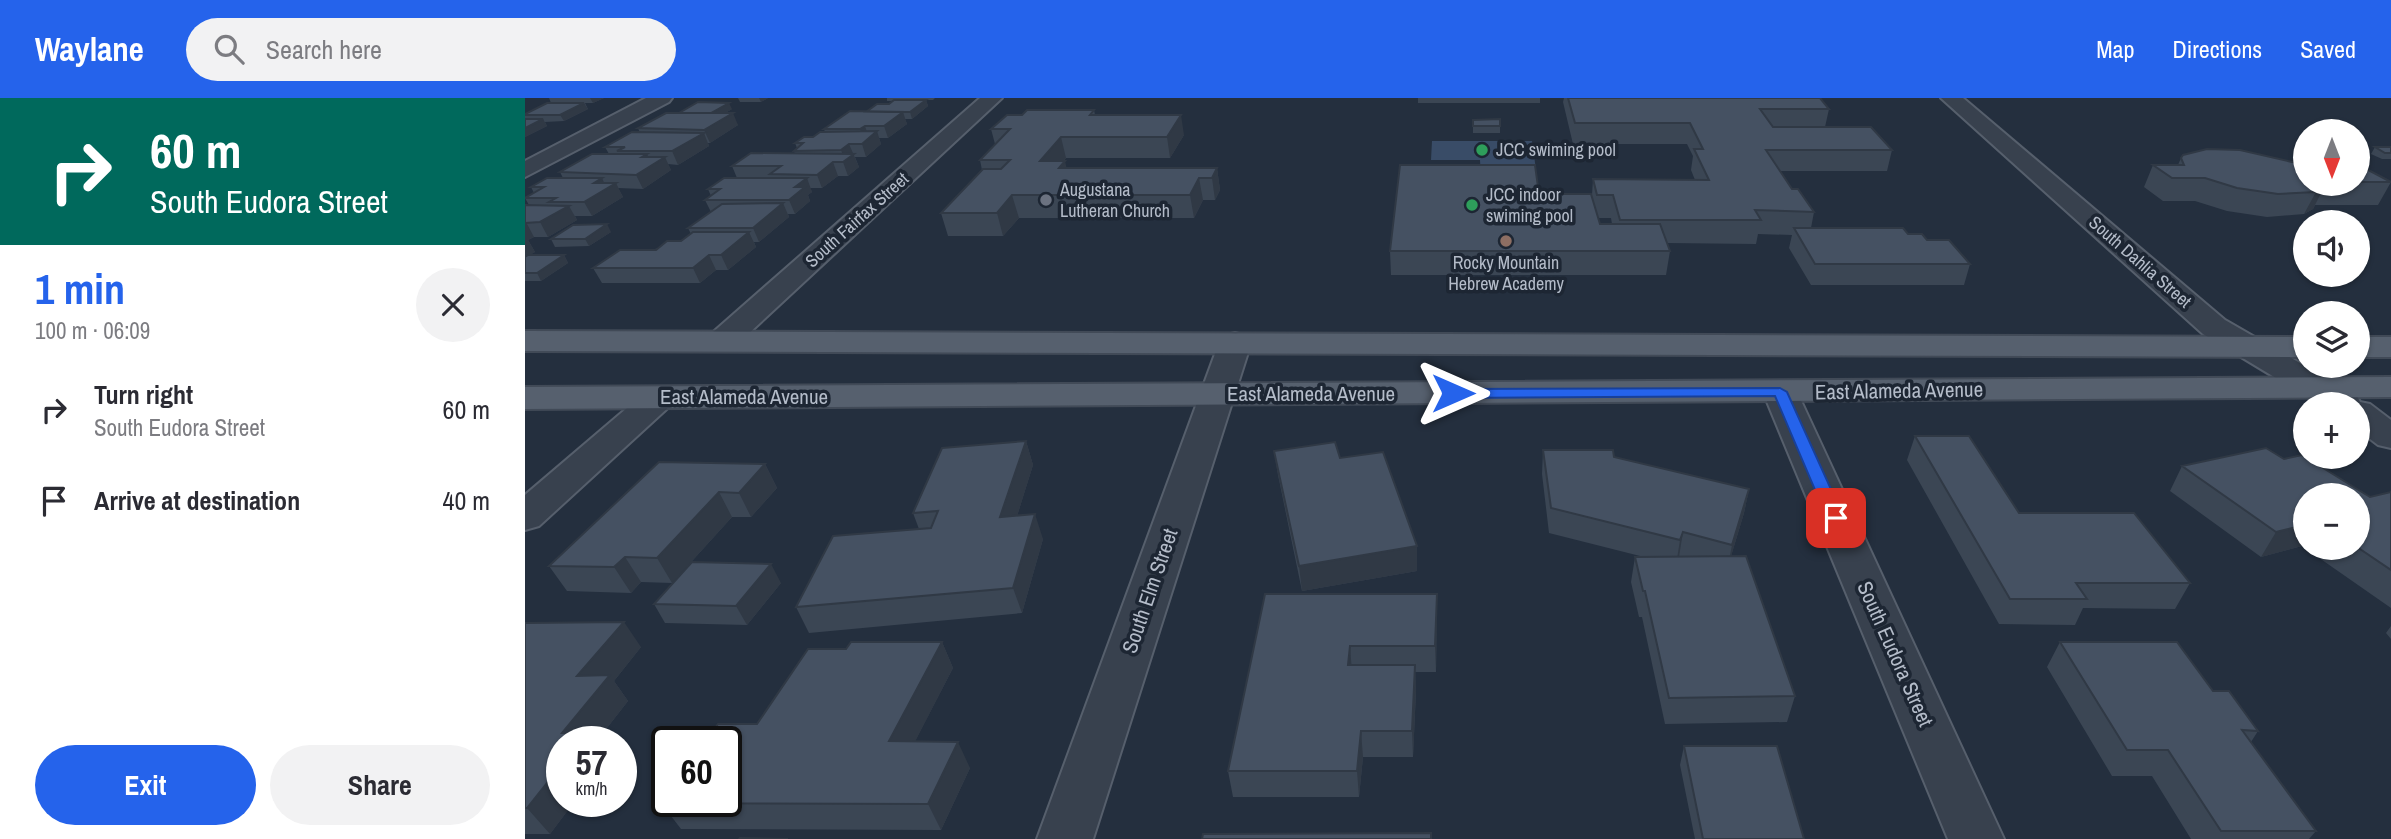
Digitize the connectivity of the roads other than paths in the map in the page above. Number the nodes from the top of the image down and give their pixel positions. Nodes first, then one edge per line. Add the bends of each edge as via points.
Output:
1 (661, 98) edge
2 (992, 98) edge
3 (1951, 98) edge
4 (525, 170) edge
5 (525, 341) edge
6 (722, 341) junction
7 (1235, 343) junction
8 (2244, 347) junction
9 (2293, 347) edge
10 (2370, 347) edge
11 (2391, 347) edge
12 (2313, 387) junction
13 (2391, 387) edge
14 (1780, 392) junction
15 (2322, 392) edge
16 (1217, 394) junction
17 (525, 398) edge
18 (659, 398) junction
19 (2370, 422) edge
20 (2391, 438) edge
21 (525, 517) edge
22 (1065, 839) edge
23 (1976, 839) edge

1 - 4 street
2 - 6 street, South Fairfax Street
3 - 8 street, South Dahlia Street via 2214,327
5 - 6 main road, East Alameda Avenue
6 - 7 main road, East Alameda Avenue
7 - 8 main road, East Alameda Avenue
7 - 16 street, South Elm Street
8 - 9 main road, East Alameda Avenue
8 - 12 street, South Dahlia Street
10 - 11 main road
12 - 13 main road, East Alameda Avenue
12 - 14 main road, East Alameda Avenue
12 - 15 street, South Dahlia Street
14 - 16 main road, East Alameda Avenue
14 - 23 street, South Eudora Street
16 - 18 main road, East Alameda Avenue
16 - 22 street, South Elm Street
17 - 18 main road, East Alameda Avenue
18 - 21 street
19 - 20 street

